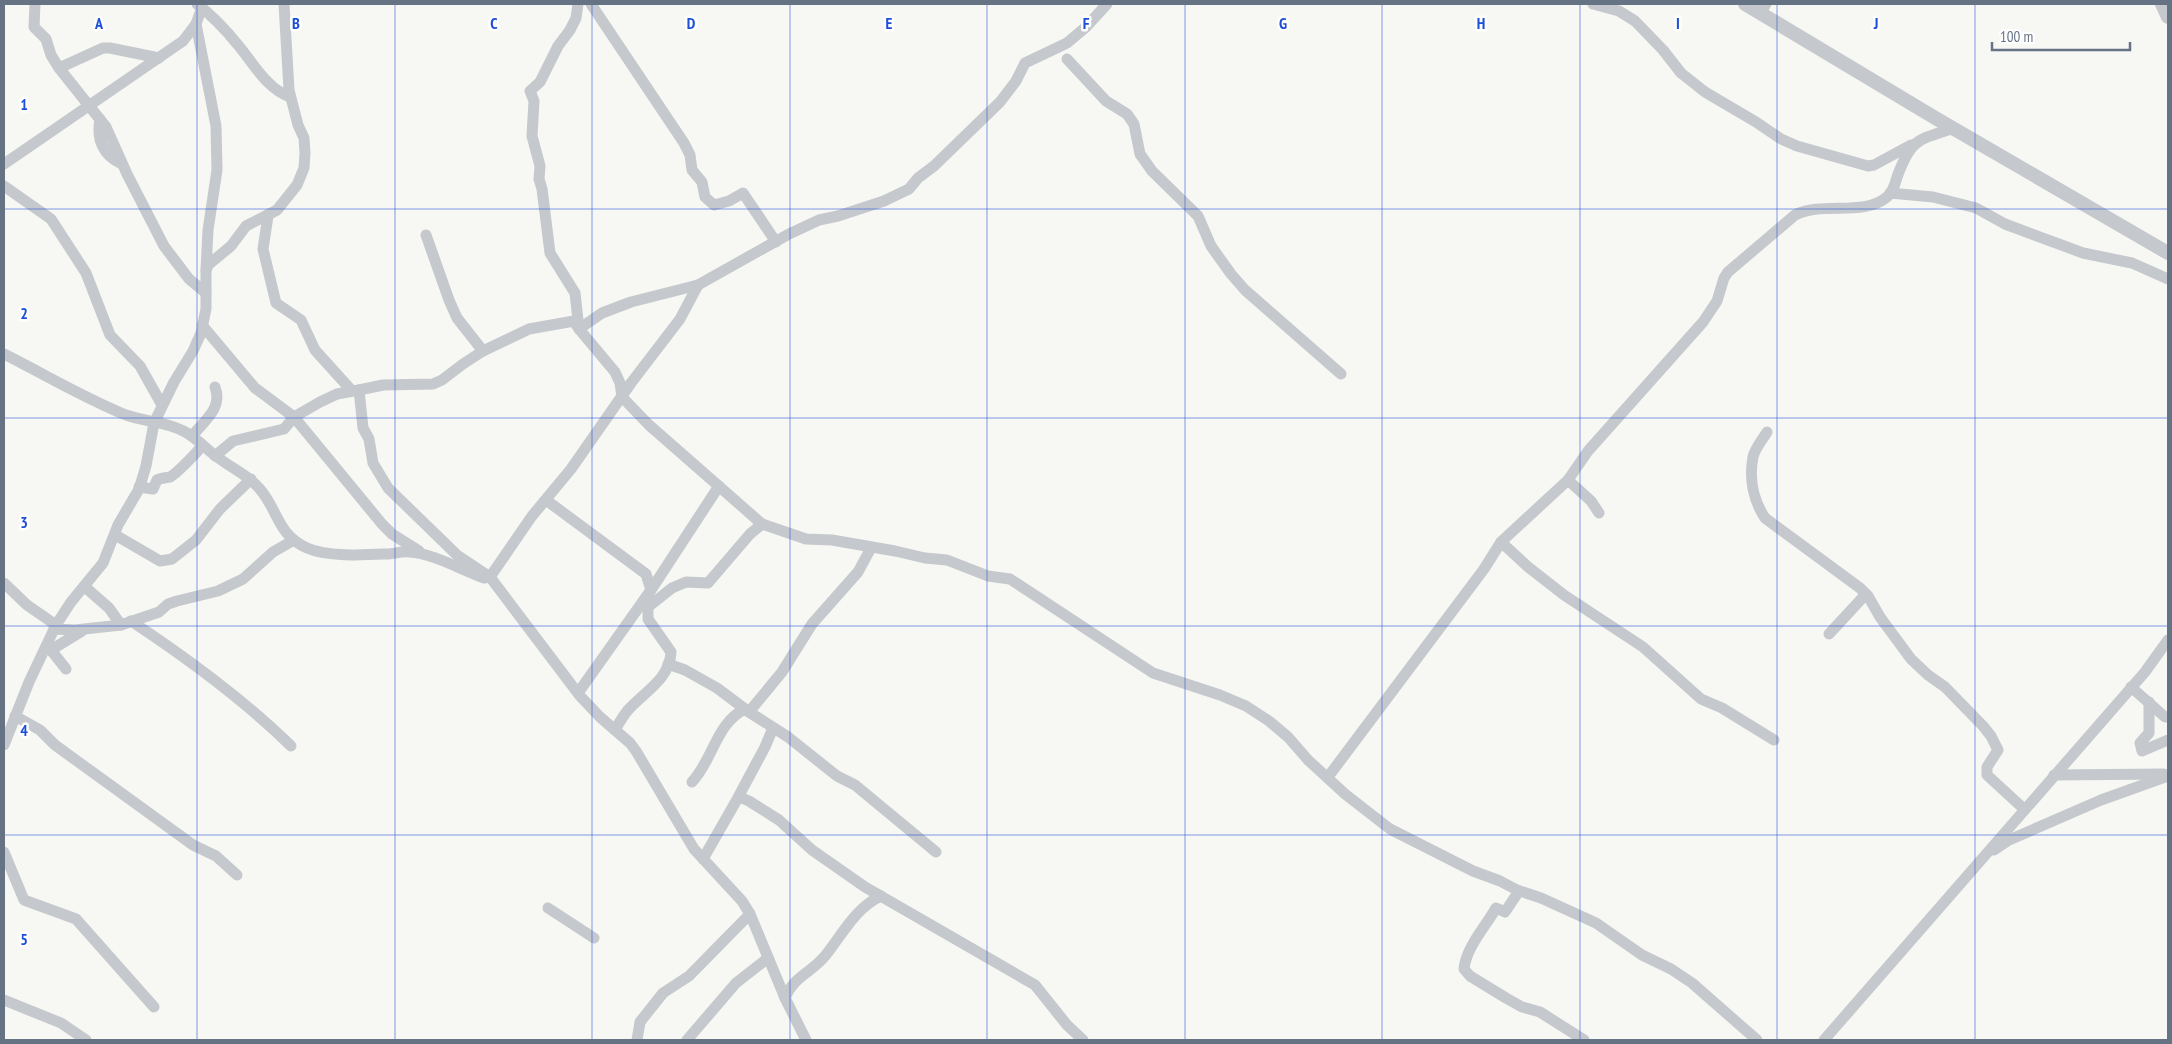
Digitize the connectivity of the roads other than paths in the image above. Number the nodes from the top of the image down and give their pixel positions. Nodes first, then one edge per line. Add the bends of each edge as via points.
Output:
1 (35, 4) edge
2 (284, 4) edge
3 (578, 4) edge
4 (591, 4) edge
5 (1107, 4) edge
6 (1593, 4) edge
7 (1745, 4) edge
8 (2162, 4) edge
9 (200, 6) edge
10 (1763, 8) edge
11 (2168, 17) edge
12 (196, 24) junction
13 (158, 58) junction
14 (1067, 59) dead end
15 (59, 68) junction
16 (290, 97) junction
17 (90, 106) junction
18 (1954, 128) junction
19 (1913, 144) junction
20 (4, 164) edge
21 (4, 186) edge
22 (1890, 193) junction
23 (268, 216) junction
24 (426, 235) dead end
25 (776, 242) junction
26 (2168, 253) edge
27 (206, 271) junction
28 (2168, 279) edge
29 (698, 285) junction
30 (206, 293) junction
31 (202, 325) junction
32 (579, 329) junction
33 (482, 351) junction
34 (4, 354) edge
35 (1341, 374) dead end
36 (215, 387) dead end
37 (356, 390) junction
38 (622, 397) junction
39 (162, 405) junction
40 (294, 417) junction
41 (154, 423) junction
42 (1767, 432) dead end
43 (192, 436) junction
44 (202, 445) junction
45 (215, 456) junction
46 (251, 479) junction
47 (1568, 480) junction
48 (719, 486) junction
49 (139, 487) junction
50 (546, 500) junction
51 (1599, 514) dead end
52 (762, 524) junction
53 (117, 536) dead end
54 (294, 540) junction
55 (1501, 542) junction
56 (871, 548) junction
57 (426, 555) junction
58 (490, 577) junction
59 (4, 583) edge
60 (85, 587) junction
61 (651, 590) junction
62 (1866, 594) junction
63 (126, 623) junction
64 (55, 627) junction
65 (85, 629) junction
66 (1829, 634) dead end
67 (2168, 640) edge
68 (49, 647) junction
69 (668, 664) junction
70 (66, 669) dead end
71 (2131, 687) junction
72 (578, 693) junction
73 (2149, 702) junction
74 (747, 711) junction
75 (16, 716) junction
76 (2168, 718) edge
77 (774, 728) junction
78 (615, 730) junction
79 (1774, 740) dead end
80 (2168, 740) edge
81 (4, 745) edge
82 (292, 746) dead end
83 (2054, 775) junction
84 (2168, 775) edge
85 (1328, 777) junction
86 (692, 782) dead end
87 (739, 797) junction
88 (2024, 809) junction
89 (4, 852) edge
90 (936, 852) dead end
91 (703, 859) junction
92 (1977, 863) junction
93 (238, 875) dead end
94 (1519, 891) junction
95 (881, 896) junction
96 (548, 908) dead end
97 (750, 914) junction
98 (594, 938) dead end
99 (768, 958) junction
100 (785, 998) junction
101 (4, 1000) edge
102 (154, 1007) dead end
103 (86, 1040) edge
104 (637, 1040) edge
105 (687, 1040) edge
106 (806, 1040) edge
107 (1083, 1040) edge
108 (1584, 1040) edge
109 (1757, 1040) edge
110 (1824, 1040) edge

1 - 15 street via 34,28 46,39
2 - 16 street
3 - 32 street via 570,30 540,82 530,91 534,101 532,136 540,166 548,244 558,269 575,293
4 - 25 street via 684,143 692,170 702,182 705,197 714,206 743,193
5 - 25 street via 1066,43 1025,63 1000,102 911,188 884,201 819,220
6 - 19 street via 1619,11 1635,21 1680,73 1705,92 1796,146 1868,166
7 - 10 street
8 - 11 street
9 - 12 street
9 - 16 street via 238,44 269,84
10 - 18 street
12 - 13 street via 187,37
12 - 27 street via 216,134 217,170
13 - 15 street via 104,48
13 - 17 street
14 - 35 street via 1106,101 1127,114 1134,124 1140,154 1198,216 1211,246 1231,274
15 - 17 street
16 - 23 street via 304,138 304,168 290,196
17 - 20 street
17 - 30 street via 100,119 98,136 101,143 108,155 122,164 168,252 189,279
18 - 19 street
18 - 26 street
19 - 22 street
21 - 39 street via 51,219 86,273 110,335 140,366
22 - 28 street via 1933,197 1976,208 2005,224 2083,253 2132,263
22 - 47 street via 1872,204 1847,209 1807,209 1785,221 1728,272 1717,301 1703,322 1588,451
23 - 27 street via 246,226 231,246 212,260
23 - 37 street via 263,249 276,303 301,320 315,350
24 - 33 street via 448,300
25 - 29 street
27 - 30 street
29 - 32 street via 630,302 602,313
29 - 38 street via 680,320
30 - 31 street
31 - 39 street via 193,351
31 - 40 street via 256,388
32 - 33 street via 574,321 529,328
32 - 38 street via 615,372
33 - 37 street via 433,384 383,385
34 - 41 street via 119,412
36 - 43 street via 217,405
37 - 40 street via 337,394
37 - 58 street via 373,463 388,488 457,555
38 - 48 street
38 - 50 street
39 - 41 street
40 - 45 street via 284,429 240,438
40 - 57 street via 382,524
41 - 43 street via 172,426
41 - 49 street
42 - 62 street via 1754,455 1752,488 1764,518
43 - 44 street
44 - 45 street
44 - 49 street via 195,456 173,475 158,480 153,489
45 - 46 street
46 - 53 street via 220,509 196,540 172,560 160,561
46 - 54 street via 269,500 280,524
47 - 51 street via 1591,501
47 - 55 street
48 - 52 street
48 - 61 street
49 - 60 street via 118,525 103,563
50 - 58 street
50 - 61 street via 646,574
52 - 56 street via 806,539 832,540
52 - 69 street via 708,583 686,582 648,606 648,619 670,652
54 - 57 street via 318,552 409,552
54 - 63 street via 274,552 243,579 218,591 168,604 159,612
55 - 79 street via 1564,595 1643,646 1701,699
55 - 85 street via 1479,577
56 - 74 street via 858,572 812,624 782,672
56 - 85 street via 947,560 988,576 1010,578 1153,673 1220,695 1269,720
57 - 58 street via 484,578
58 - 72 street
59 - 64 street
60 - 63 street
60 - 64 street
61 - 72 street
62 - 66 street
62 - 88 street via 1911,659 1988,730 1998,750 1987,768 1987,775
63 - 65 street
63 - 82 street via 169,646
64 - 65 street
64 - 68 street
65 - 68 street
67 - 71 street
68 - 70 street
68 - 75 street
69 - 74 street via 717,688
69 - 78 street via 660,680 628,710
71 - 73 street
71 - 83 street
72 - 78 street
73 - 76 street
73 - 80 street via 2149,733 2140,743 2142,751
74 - 77 street
74 - 86 street via 735,714 713,746 701,773
75 - 81 street
75 - 93 street via 40,730 192,845 216,856
77 - 87 street
77 - 90 street via 837,776 855,785
78 - 91 street via 636,751
83 - 84 street
83 - 88 street
84 - 92 street via 2009,840
85 - 94 street via 1390,829 1473,872
87 - 91 street
87 - 95 street via 779,820 836,868
88 - 92 street
89 - 102 street via 24,900 76,919
91 - 97 street
92 - 110 street
94 - 108 street via 1505,912 1496,908 1476,940 1464,969 1506,998 1540,1012
94 - 109 street via 1596,923 1642,955 1671,969 1692,983
95 - 100 street via 864,906 824,957 796,980
95 - 107 street via 1035,985
96 - 98 street
97 - 99 street
97 - 104 street via 689,976 663,993 640,1022
99 - 100 street
99 - 105 street via 736,983
100 - 106 street
101 - 103 street via 61,1023

